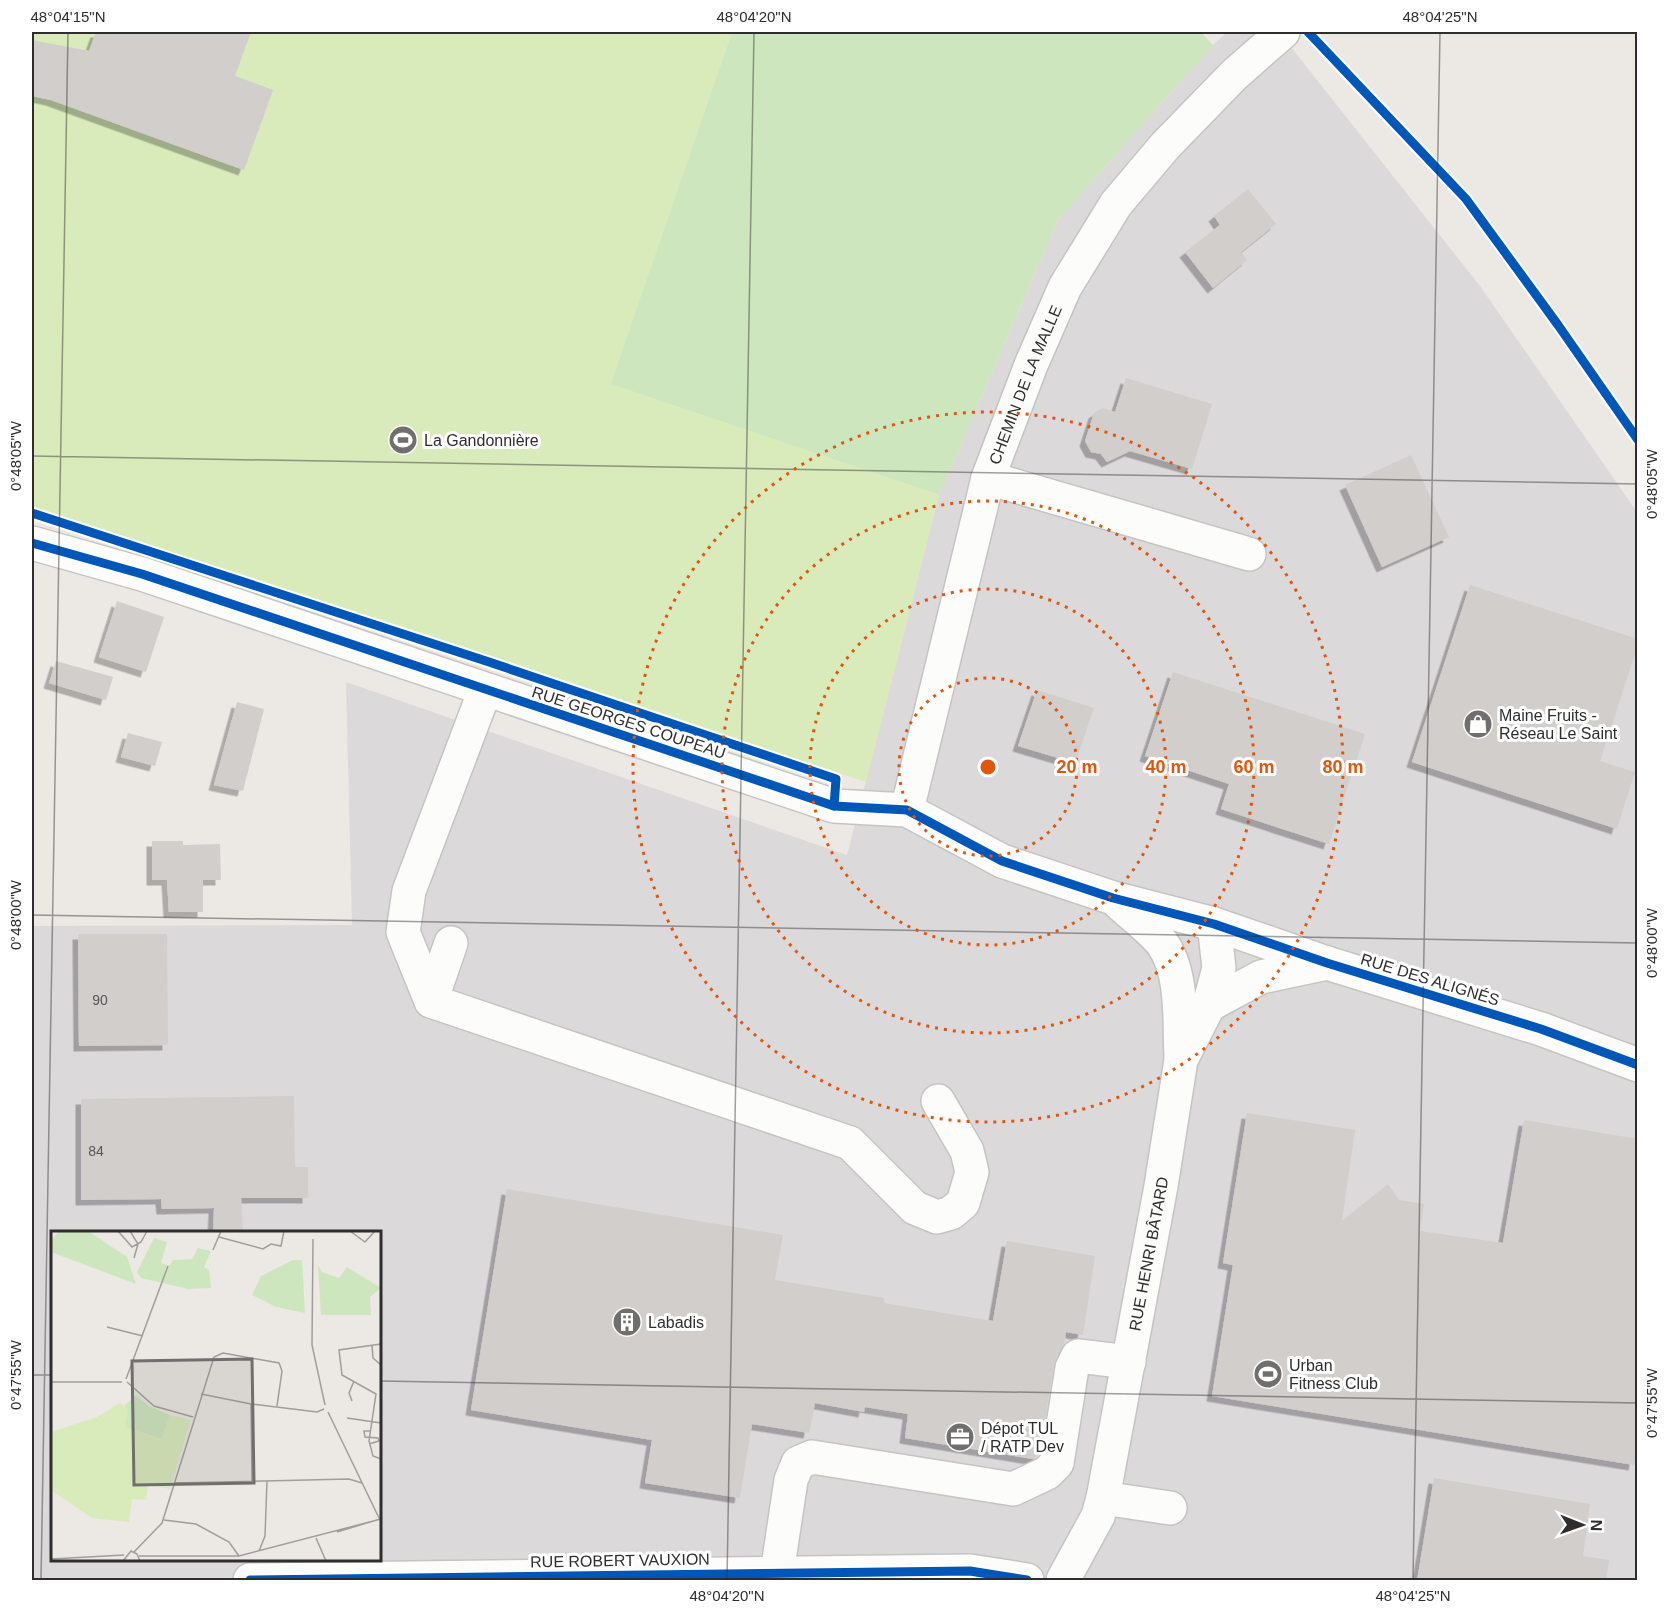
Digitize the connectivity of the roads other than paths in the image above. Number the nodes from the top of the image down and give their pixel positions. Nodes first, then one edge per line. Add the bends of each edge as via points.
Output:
1 (1278, 35) edge
2 (988, 478) junction
3 (32, 543) edge
4 (1249, 554) dead end
5 (485, 690) junction
6 (907, 810) junction
7 (1113, 898) junction
8 (1214, 924) junction
9 (1161, 942) junction
10 (451, 943) dead end
11 (1327, 963) junction
12 (1219, 968) junction
13 (1261, 977) junction
14 (431, 1001) junction
15 (1209, 1005) junction
16 (1181, 1060) junction
17 (1638, 1065) edge
18 (938, 1101) dead end
19 (1128, 1362) junction
20 (1103, 1498) junction
21 (1170, 1508) dead end
22 (777, 1573) junction
23 (250, 1581) edge
24 (1027, 1581) edge
25 (1063, 1581) edge

1 - 2 street, CHEMIN DE LA MALLE via 1165,146 1116,204 1065,287
2 - 4 street
2 - 6 street, CHEMIN DE LA MALLE
3 - 5 street, RUE GEORGES COUPEAU via 142,574
5 - 6 street, RUE GEORGES COUPEAU via 834,806
5 - 14 street via 409,891 403,932
6 - 7 street, RUE GEORGES COUPEAU via 1002,861
7 - 8 street, RUE GEORGES COUPEAU
7 - 9 street
8 - 11 street, RUE DES ALIGNÉS
8 - 12 street, RUE HENRI BÂTARD
9 - 12 street via 1189,959
9 - 16 street via 1177,987
10 - 14 street
11 - 13 street
11 - 17 street, RUE DES ALIGNÉS via 1541,1029
12 - 13 street
12 - 15 street, RUE HENRI BÂTARD
13 - 15 street
14 - 18 street via 850,1143 915,1208 937,1217 951,1213 963,1203 972,1172 967,1151
15 - 16 street, RUE HENRI BÂTARD
16 - 19 street, RUE HENRI BÂTARD
19 - 20 street, RUE HENRI BÂTARD
19 - 22 street via 1078,1356 1072,1368 1057,1463 1047,1473 1013,1490 812,1458 798,1462 791,1480
20 - 21 street
20 - 25 street, RUE HENRI BÂTARD via 1098,1516
22 - 23 street, RUE ROBERT VAUXION
22 - 24 street, RUE ROBERT VAUXION via 970,1571

